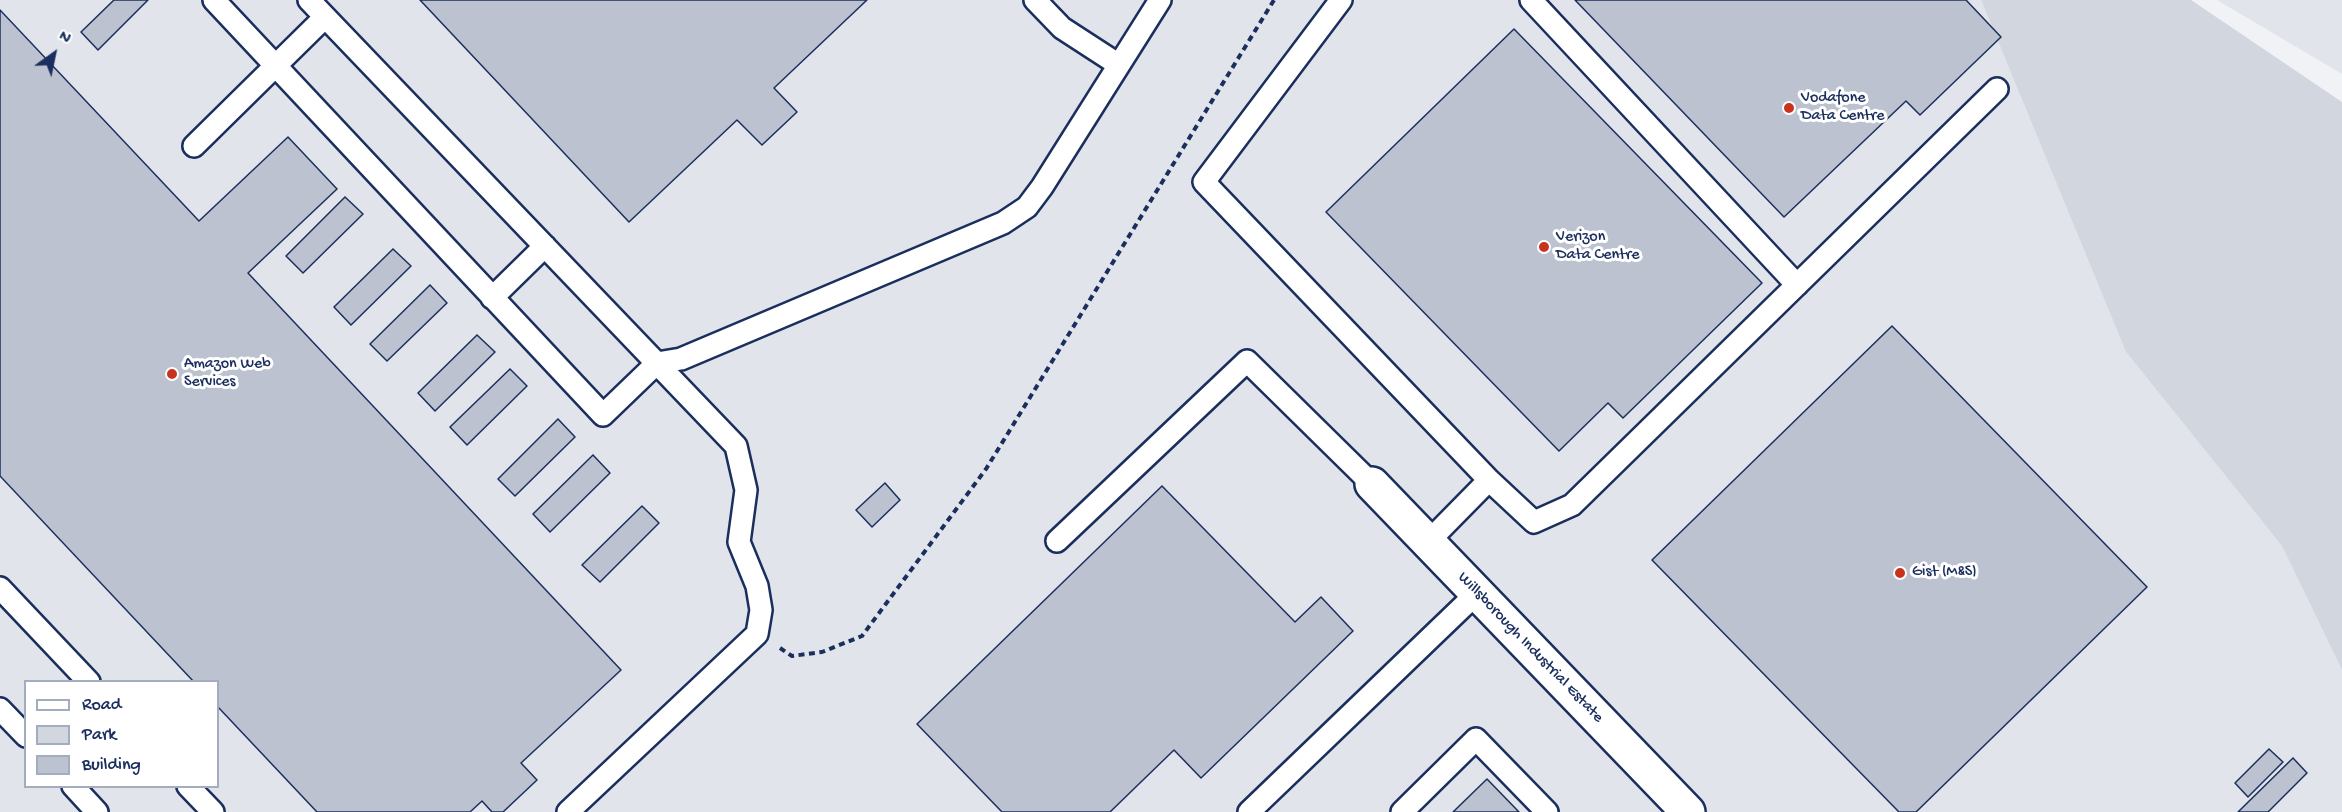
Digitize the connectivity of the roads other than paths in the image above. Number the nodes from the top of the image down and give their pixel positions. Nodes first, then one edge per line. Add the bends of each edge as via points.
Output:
1 (214, 0) edge
2 (309, 0) edge
3 (1035, 0) edge
4 (1160, 0) edge
5 (1341, 0) edge
6 (1531, 0) edge
7 (325, 17) junction
8 (1119, 65) junction
9 (276, 67) junction
10 (1997, 89) dead end
11 (194, 147) dead end
12 (545, 246) junction
13 (1797, 285) junction
14 (492, 298) junction
15 (657, 363) junction
16 (1489, 480) junction
17 (1372, 484) joint
18 (1057, 541) dead end
19 (1428, 542) junction
20 (0, 588) edge
21 (1477, 593) junction
22 (88, 680) edge
23 (0, 709) edge
24 (24, 734) edge
25 (75, 788) edge
26 (190, 788) edge
27 (97, 812) edge
28 (213, 812) edge
29 (568, 812) edge
30 (1249, 812) edge
31 (1402, 812) edge
32 (1547, 812) edge
33 (1688, 812) edge

1 - 9 lane
2 - 7 lane
3 - 8 lane via 1062,28
4 - 8 lane
5 - 16 lane via 1204,182
6 - 13 lane
7 - 9 lane
7 - 12 lane
8 - 15 lane via 1042,187 1027,207 1003,223 681,359
9 - 11 lane
9 - 14 lane
10 - 13 lane
12 - 14 lane
12 - 15 lane
13 - 16 lane via 1572,505 1534,522
14 - 15 lane via 603,415
15 - 29 lane via 736,446 746,490 739,542 757,586 761,610 757,634
16 - 19 lane
17 - 18 lane via 1247,361
17 - 19 street, Willsborough Industrial Estate
19 - 21 street, Willsborough Industrial Estate
20 - 22 lane
21 - 30 lane
21 - 33 street, Willsborough Industrial Estate
23 - 24 lane
25 - 27 lane
26 - 28 lane
31 - 32 lane via 1476,739

